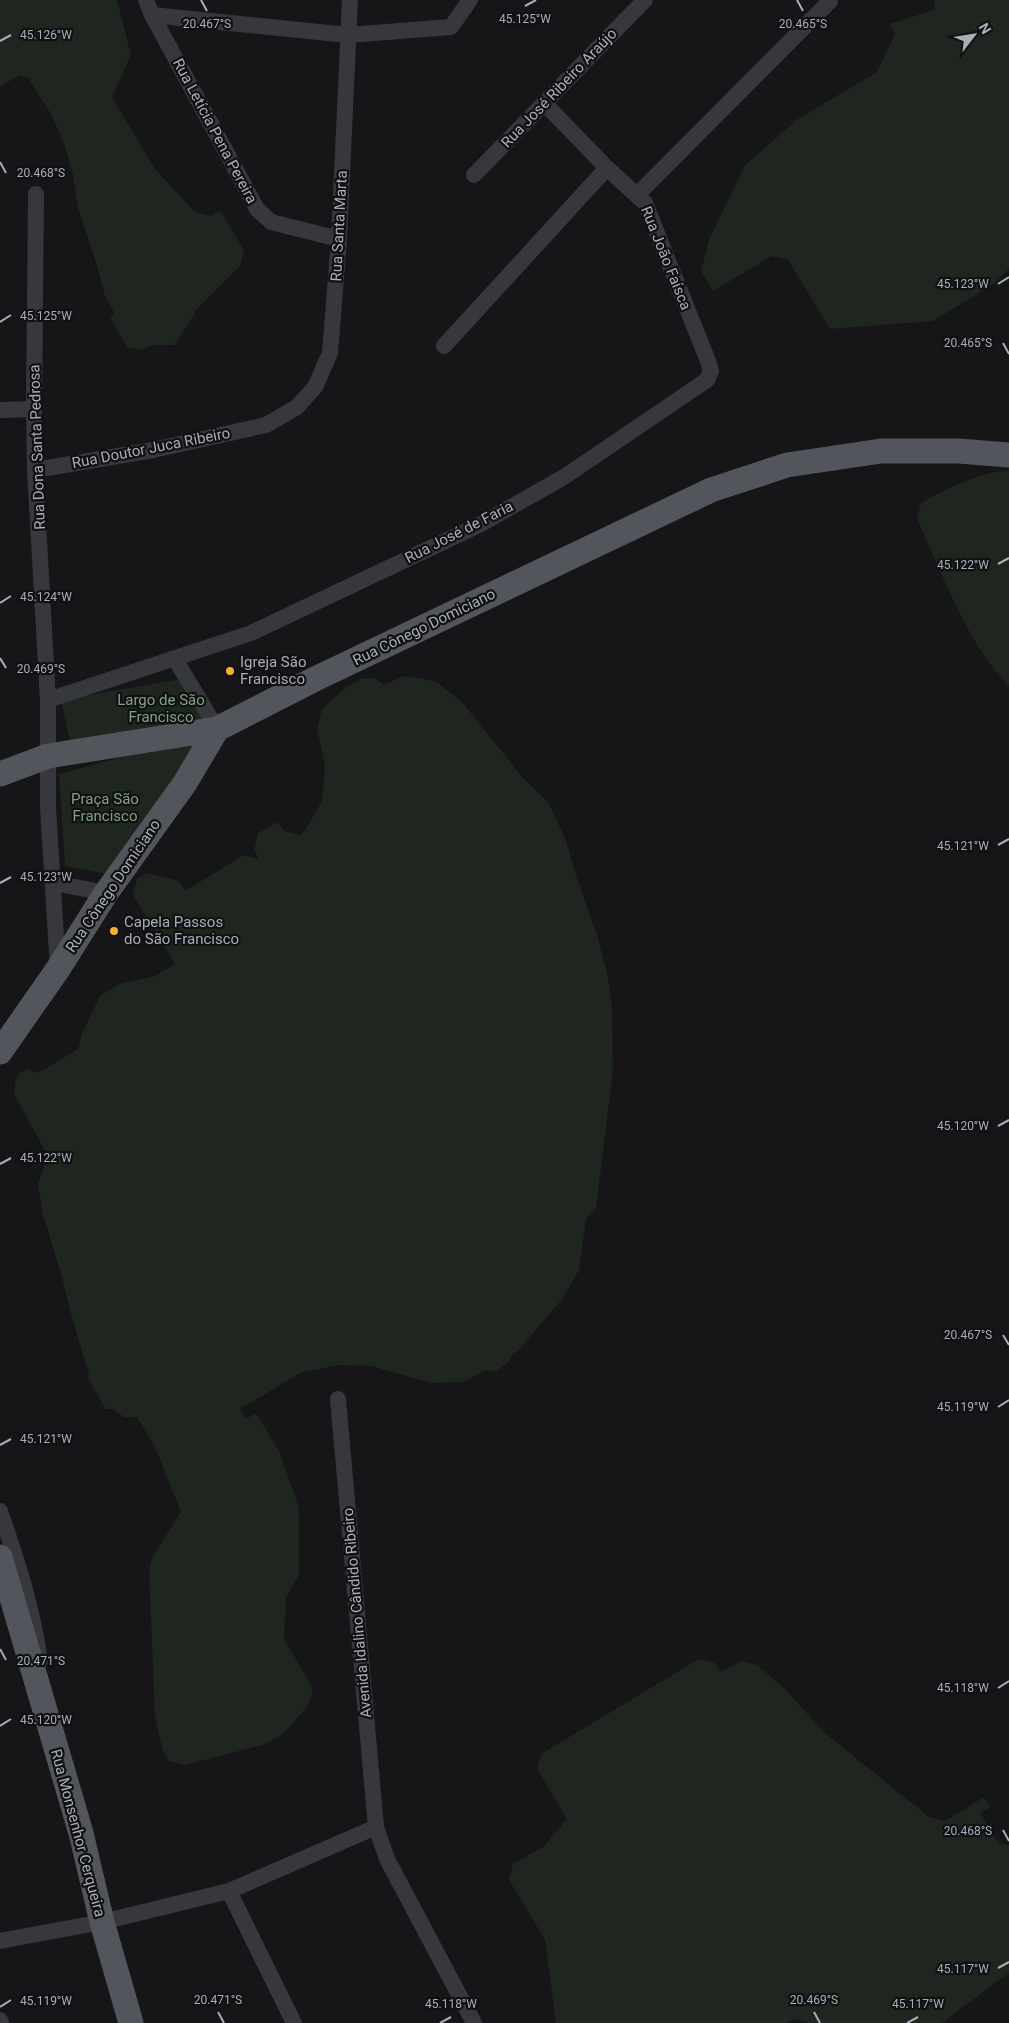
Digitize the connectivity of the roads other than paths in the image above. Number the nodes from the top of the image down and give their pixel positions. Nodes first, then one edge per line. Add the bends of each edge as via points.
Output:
1 (350, 0) edge
2 (470, 0) edge
3 (645, 0) edge
4 (830, 1) dead end
5 (149, 8) edge
6 (348, 35) junction
7 (544, 103) junction
8 (608, 168) junction
9 (474, 175) dead end
10 (36, 194) dead end
11 (637, 195) junction
12 (339, 239) junction
13 (444, 346) dead end
14 (708, 361) joint
15 (34, 409) junction
16 (0, 410) edge
17 (266, 425) joint
18 (1009, 456) edge
19 (35, 470) junction
20 (175, 659) junction
21 (48, 700) junction
22 (217, 729) junction
23 (48, 756) junction
24 (0, 774) edge
25 (54, 883) junction
26 (106, 893) junction
27 (58, 969) junction
28 (0, 1052) edge
29 (338, 1399) dead end
30 (0, 1511) edge
31 (0, 1557) edge
32 (48, 1720) junction
33 (376, 1828) junction
34 (229, 1891) junction
35 (102, 1922) junction
36 (0, 1941) edge
37 (131, 2023) edge
38 (294, 2023) edge
39 (474, 2023) edge

1 - 6 street, Rua Santa Marta
2 - 6 street via 451,27
3 - 7 street, Rua José Ribeiro Araújo
4 - 11 street
5 - 6 street
5 - 12 street, Rua Letícia Pena Pereira via 256,209 271,222
6 - 12 street, Rua Santa Marta
7 - 8 street, Rua João Faísca
7 - 9 street, Rua José Ribeiro Araújo
8 - 11 street, Rua João Faísca
8 - 13 street
10 - 15 street, Rua Dona Santa Pedrosa
11 - 14 street, Rua João Faísca via 645,202
12 - 17 street, Rua Santa Marta via 330,353 315,387 297,407
14 - 20 street, Rua José de Faria via 711,371 707,380 564,477 479,525 251,633
15 - 16 street
15 - 19 street, Rua Dona Santa Pedrosa
17 - 19 street, Rua Doutor Juca Ribeiro via 153,450
18 - 22 main road, Rua Cônego Domiciano via 881,451 787,465 711,490
19 - 21 street, Rua Dona Santa Pedrosa
20 - 21 street
20 - 22 street
21 - 23 street
22 - 23 main road
22 - 26 main road, Rua Cônego Domiciano via 185,783
23 - 24 main road
23 - 25 street
25 - 26 street
25 - 27 street
26 - 27 main road, Rua Cônego Domiciano
27 - 28 main road, Rua Cônego Domiciano
29 - 33 street, Avenida Idalino Cândido Ribeiro
30 - 32 street via 36,1633
31 - 32 main road, Rua Monsenhor Cerqueira
32 - 35 main road, Rua Monsenhor Cerqueira via 81,1833
33 - 34 street
33 - 39 street, Avenida Idalino Cândido Ribeiro via 388,1860
34 - 35 street
34 - 38 street
35 - 36 street
35 - 37 main road, Rua Monsenhor Cerqueira

